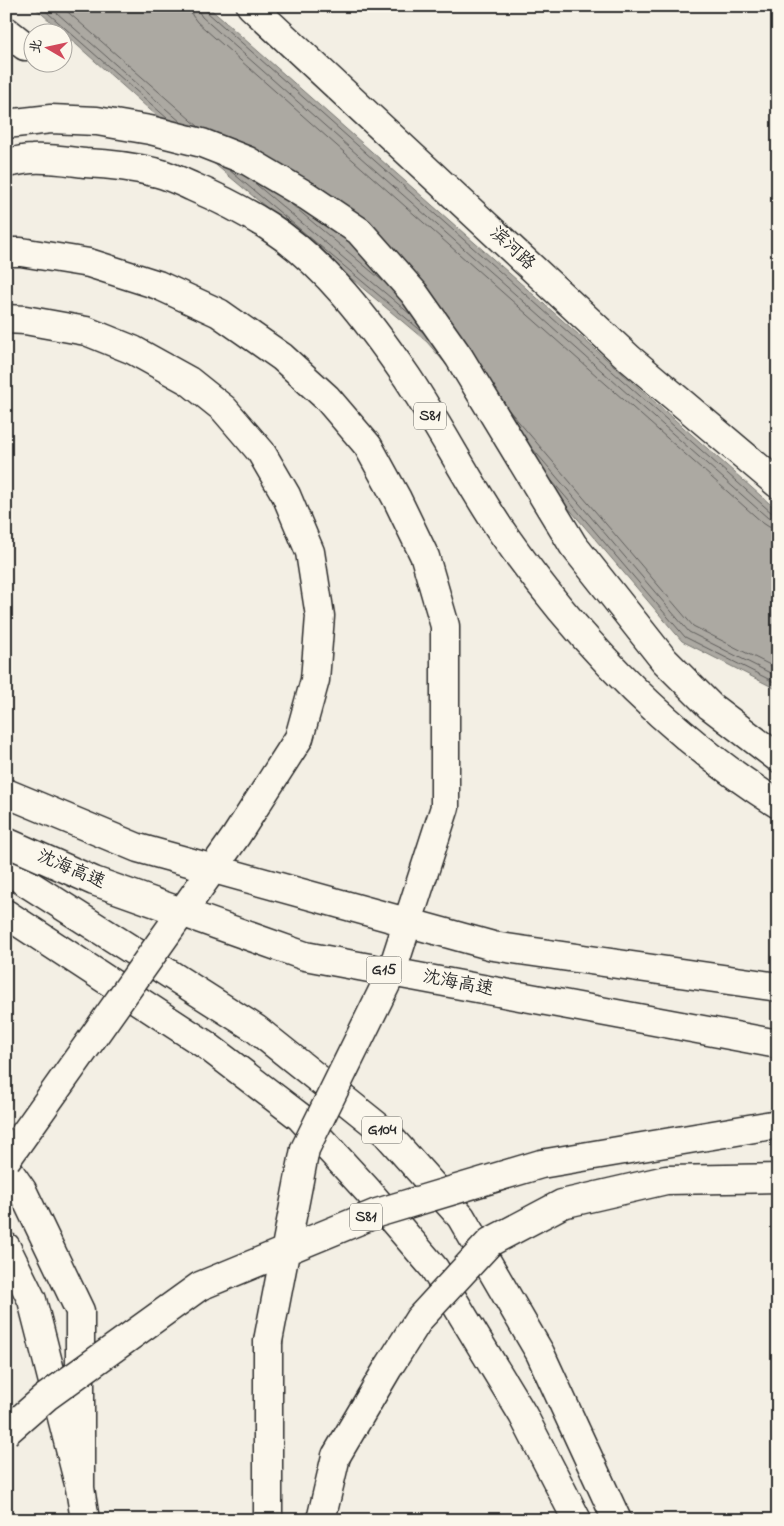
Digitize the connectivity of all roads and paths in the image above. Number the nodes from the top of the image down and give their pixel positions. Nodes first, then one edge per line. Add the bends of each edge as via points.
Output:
1 (251, 6) edge
2 (6, 124) edge
3 (6, 163) edge
4 (6, 252) edge
5 (6, 319) edge
6 (778, 484) edge
7 (778, 758) edge
8 (6, 793) edge
9 (778, 804) edge
10 (6, 842) edge
11 (6, 867) edge
12 (6, 914) edge
13 (778, 987) edge
14 (778, 1044) edge
15 (778, 1124) edge
16 (6, 1160) edge
17 (6, 1167) edge
18 (778, 1178) edge
19 (6, 1247) edge
20 (6, 1432) edge
21 (80, 1488) junction
22 (85, 1520) edge
23 (268, 1520) edge
24 (321, 1520) edge
25 (577, 1520) edge
26 (617, 1520) edge

1 - 6 main road, 滨河路 via 630,359
2 - 7 main road via 51,119 97,121 202,143 248,161 359,231 414,293 459,358 573,545 664,660 710,706
3 - 9 main road, S81 via 33,159 107,164 160,174 217,197 268,226 302,253 372,328 408,378 504,534 591,645 683,736 747,785
4 - 23 main road, bridge via 89,263 158,285 220,313 282,357 327,398 368,446 425,557 445,626 445,807 392,974 305,1149 268,1341
5 - 16 main road, bridge via 86,331 133,350 189,381 224,409 261,452 286,495 310,552 320,616 315,680 299,738 236,836
8 - 13 main road, bridge via 138,848 493,946
10 - 14 main road, 沈海高速 / G15, bridge via 94,881 305,956
11 - 26 main road, G104 via 256,1029 386,1133 461,1217 540,1352
12 - 25 main road via 206,1045 300,1117 434,1268 523,1414
15 - 20 main road, S81, bridge via 541,1164 377,1213 200,1286 46,1398
17 - 21 main road via 22,1190 80,1311
18 - 24 main road, bridge via 666,1180 562,1204 490,1242 420,1319 388,1368 336,1456
19 - 21 main road via 32,1300
21 - 22 main road

